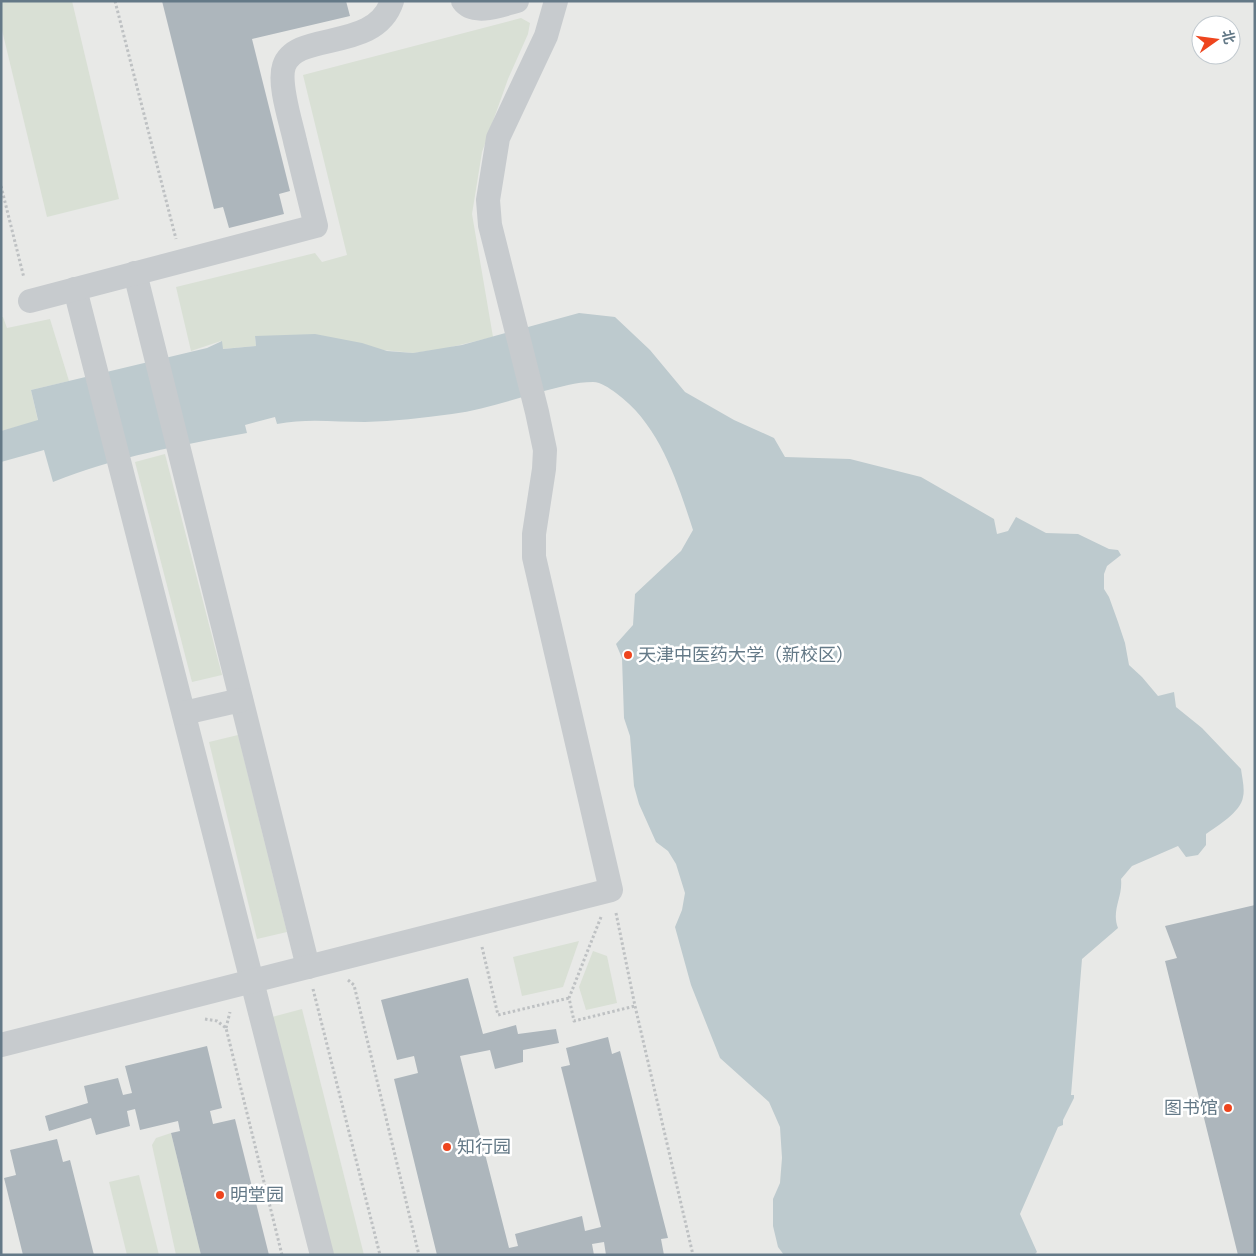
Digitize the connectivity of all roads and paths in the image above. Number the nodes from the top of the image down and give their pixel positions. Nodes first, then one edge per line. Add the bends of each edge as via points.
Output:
1 (115, 1) edge
2 (392, 1) edge
3 (462, 1) edge
4 (517, 1) edge
5 (555, 2) edge
6 (1, 186) edge
7 (182, 261) junction
8 (135, 273) junction
9 (76, 289) junction
10 (30, 301) joint
11 (241, 700) junction
12 (184, 713) junction
13 (611, 890) junction
14 (476, 924) junction
15 (338, 959) junction
16 (308, 967) junction
17 (253, 981) junction
18 (569, 998) junction
19 (635, 1006) junction
20 (203, 1018) dead end
21 (1, 1045) edge
22 (282, 1255) edge
23 (322, 1255) edge
24 (380, 1255) edge
25 (419, 1255) edge
26 (693, 1255) edge

1 - 7 path
2 - 7 lane via 385,16 375,26 300,49 284,66 285,99 316,226
3 - 4 lane via 480,8
5 - 13 lane via 546,36 498,138 488,200 490,225 544,450 534,557
6 - 10 path
7 - 8 lane
8 - 9 lane
8 - 11 lane
9 - 10 lane
9 - 12 lane
11 - 12 lane
11 - 16 lane
12 - 17 lane
13 - 14 lane
13 - 18 path
13 - 19 path
14 - 15 lane
14 - 18 path via 498,1014
15 - 16 lane
15 - 25 path via 342,975 354,985
16 - 17 lane
16 - 24 path
17 - 21 lane
17 - 23 lane
18 - 19 path via 574,1021
19 - 26 path
20 - 22 path via 226,1028

